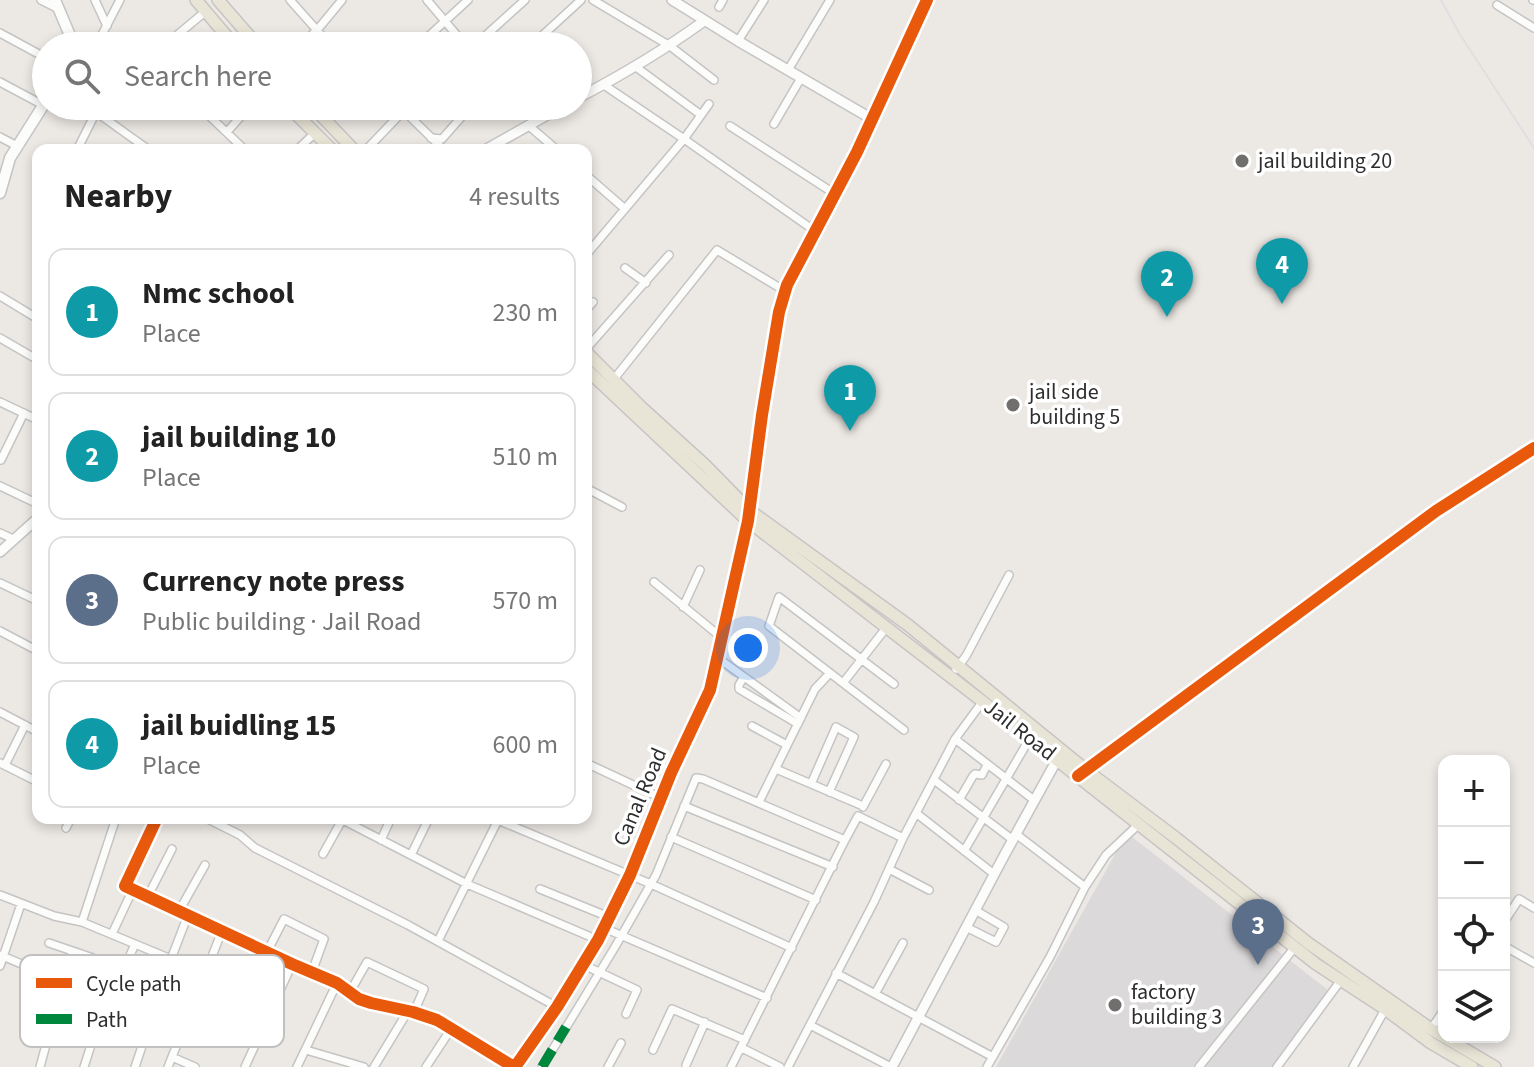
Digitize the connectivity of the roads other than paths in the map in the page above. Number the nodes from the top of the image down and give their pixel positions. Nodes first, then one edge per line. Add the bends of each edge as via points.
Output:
1 (41, 0) edge
2 (95, 0) edge
3 (120, 0) edge
4 (196, 0) edge
5 (218, 0) edge
6 (290, 0) edge
7 (342, 0) edge
8 (427, 0) edge
9 (468, 0) edge
10 (525, 0) edge
11 (581, 0) edge
12 (593, 0) edge
13 (672, 0) edge
14 (764, 0) edge
15 (830, 0) edge
16 (927, 0) edge
17 (57, 5) edge
18 (1497, 5) dead end
19 (206, 11) junction
20 (704, 21) junction
21 (445, 22) junction
22 (107, 26) junction
23 (1534, 28) edge
24 (318, 29) junction
25 (67, 32) edge
26 (104, 32) edge
27 (181, 32) edge
28 (223, 32) edge
29 (246, 32) edge
30 (315, 32) edge
31 (320, 32) edge
32 (434, 32) edge
33 (454, 32) edge
34 (490, 32) edge
35 (546, 32) edge
36 (0, 33) edge
37 (738, 41) junction
38 (670, 46) junction
39 (32, 50) edge
40 (636, 67) junction
41 (788, 70) junction
42 (801, 78) junction
43 (714, 80) dead end
44 (0, 82) edge
45 (604, 85) junction
46 (592, 91) edge
47 (32, 97) edge
48 (709, 104) dead end
49 (701, 115) junction
50 (872, 119) junction
51 (34, 120) edge
52 (92, 120) edge
53 (112, 120) edge
54 (214, 120) edge
55 (238, 120) edge
56 (302, 120) edge
57 (325, 120) edge
58 (393, 120) edge
59 (415, 120) edge
60 (459, 120) edge
61 (530, 120) edge
62 (537, 120) edge
63 (532, 123) junction
64 (774, 124) dead end
65 (730, 126) dead end
66 (227, 132) junction
67 (315, 133) junction
68 (0, 137) edge
69 (431, 138) junction
70 (684, 139) junction
71 (80, 144) edge
72 (142, 144) edge
73 (238, 144) edge
74 (303, 144) edge
75 (326, 144) edge
76 (348, 144) edge
77 (371, 144) edge
78 (438, 144) edge
79 (495, 144) edge
80 (551, 144) edge
81 (17, 146) junction
82 (592, 180) edge
83 (0, 193) edge
84 (835, 194) junction
85 (625, 209) junction
86 (815, 231) junction
87 (592, 248) edge
88 (669, 255) dead end
89 (625, 268) dead end
90 (646, 283) junction
91 (785, 291) junction
92 (0, 296) edge
93 (32, 315) edge
94 (0, 338) edge
95 (592, 343) edge
96 (592, 356) edge
97 (32, 357) edge
98 (592, 374) edge
99 (614, 379) junction
100 (0, 402) edge
101 (24, 413) junction
102 (32, 417) edge
103 (1534, 448) edge
104 (1, 460) edge
105 (0, 486) edge
106 (592, 491) edge
107 (32, 501) edge
108 (622, 507) dead end
109 (748, 516) junction
110 (32, 530) edge
111 (0, 533) edge
112 (13, 539) junction
113 (0, 552) edge
114 (700, 570) dead end
115 (1009, 575) dead end
116 (654, 582) dead end
117 (0, 583) edge
118 (32, 598) edge
119 (683, 607) junction
120 (886, 628) junction
121 (0, 631) edge
122 (722, 638) junction
123 (32, 648) edge
124 (718, 658) junction
125 (861, 660) junction
126 (959, 665) junction
127 (830, 673) junction
128 (744, 677) junction
129 (950, 677) junction
130 (843, 683) junction
131 (894, 684) dead end
132 (986, 696) junction
133 (0, 712) edge
134 (799, 721) junction
135 (25, 725) junction
136 (752, 726) dead end
137 (32, 729) edge
138 (904, 730) dead end
139 (1030, 738) junction
140 (955, 739) junction
141 (787, 745) junction
142 (1060, 755) junction
143 (2, 764) edge
144 (886, 764) dead end
145 (987, 765) junction
146 (592, 766) edge
147 (776, 769) junction
148 (1082, 773) junction
149 (32, 779) edge
150 (1006, 779) junction
151 (934, 780) junction
152 (811, 784) junction
153 (829, 792) junction
154 (661, 798) junction
155 (959, 800) junction
156 (1034, 800) junction
157 (759, 802) junction
158 (684, 806) junction
159 (863, 806) junction
160 (916, 813) junction
161 (858, 816) junction
162 (983, 818) junction
163 (68, 824) edge
164 (114, 824) edge
165 (154, 824) edge
166 (218, 824) edge
167 (338, 824) edge
168 (351, 824) edge
169 (388, 824) edge
170 (426, 824) edge
171 (493, 824) edge
172 (507, 824) edge
173 (1139, 824) junction
174 (66, 828) dead end
175 (671, 837) junction
176 (1014, 837) junction
177 (903, 838) junction
178 (381, 840) junction
179 (845, 840) junction
180 (172, 849) dead end
181 (964, 851) junction
182 (323, 854) dead end
183 (411, 855) junction
184 (1196, 861) junction
185 (205, 865) dead end
186 (833, 867) junction
187 (889, 869) junction
188 (994, 874) junction
189 (630, 875) junction
190 (467, 884) junction
191 (651, 884) junction
192 (1085, 887) junction
193 (133, 889) junction
194 (540, 889) dead end
195 (929, 890) dead end
196 (0, 895) edge
197 (148, 896) junction
198 (816, 900) junction
199 (21, 904) junction
200 (1534, 908) edge
201 (975, 910) junction
202 (179, 911) junction
203 (1510, 913) edge
204 (188, 915) junction
205 (609, 917) junction
206 (82, 922) junction
207 (966, 927) junction
208 (604, 928) junction
209 (222, 931) junction
210 (112, 934) junction
211 (622, 936) junction
212 (598, 940) junction
213 (438, 941) junction
214 (49, 943) dead end
215 (903, 943) dead end
216 (135, 944) junction
217 (1295, 947) junction
218 (792, 948) junction
219 (1510, 949) edge
220 (73, 952) junction
221 (267, 952) junction
222 (72, 955) edge
223 (83, 955) edge
224 (130, 955) edge
225 (161, 955) edge
226 (173, 955) edge
227 (212, 955) edge
228 (273, 955) edge
229 (2, 956) edge
230 (284, 960) edge
231 (1534, 963) edge
232 (292, 964) junction
233 (584, 965) junction
234 (0, 966) edge
235 (312, 972) junction
236 (599, 973) junction
237 (836, 973) junction
238 (1341, 980) junction
239 (284, 982) edge
240 (337, 983) junction
241 (350, 992) junction
242 (875, 994) junction
243 (767, 998) junction
244 (1388, 1005) junction
245 (557, 1007) junction
246 (411, 1012) junction
247 (626, 1014) dead end
248 (919, 1018) junction
249 (1438, 1019) edge
250 (705, 1022) junction
251 (810, 1025) junction
252 (451, 1029) junction
253 (1431, 1029) junction
254 (621, 1043) dead end
255 (743, 1044) junction
256 (45, 1047) edge
257 (90, 1047) edge
258 (141, 1047) edge
259 (176, 1047) edge
260 (254, 1047) edge
261 (306, 1050) junction
262 (653, 1050) dead end
263 (172, 1057) junction
264 (993, 1057) junction
265 (686, 1065) edge
266 (40, 1067) edge
267 (84, 1067) edge
268 (135, 1067) edge
269 (168, 1067) edge
270 (195, 1067) edge
271 (245, 1067) edge
272 (297, 1067) edge
273 (364, 1067) edge
274 (374, 1067) edge
275 (426, 1067) edge
276 (514, 1067) edge
277 (542, 1067) edge
278 (608, 1067) edge
279 (731, 1067) edge
280 (780, 1067) edge
281 (788, 1067) edge
282 (891, 1067) edge
283 (987, 1067) edge
284 (1199, 1067) edge
285 (1278, 1067) edge
286 (1353, 1067) edge
287 (1472, 1067) edge
288 (1495, 1067) edge

1 - 17 street
2 - 22 street
3 - 22 street
4 - 19 main road
5 - 29 main road
6 - 24 street
7 - 24 street
8 - 21 street
9 - 21 street
10 - 34 street
11 - 35 street
12 - 38 street
13 - 20 street
14 - 37 street
15 - 41 street
16 - 50 street, Canal Road
17 - 25 main road
18 - 23 street
19 - 27 street
19 - 28 main road
20 - 37 street
20 - 38 street
21 - 32 street
21 - 33 street
22 - 26 street
24 - 30 street
24 - 31 street
36 - 39 street
37 - 41 street
38 - 40 street
38 - 43 street
40 - 45 street
40 - 49 street
41 - 42 street
42 - 50 street
42 - 64 street
44 - 47 street
45 - 46 street
45 - 70 street
48 - 49 street
49 - 70 street
50 - 84 street, Canal Road
51 - 81 main road
52 - 71 street
53 - 72 street
54 - 66 street
55 - 66 street
56 - 67 main road
57 - 76 main road
58 - 77 street
59 - 69 street
60 - 69 street via 442,139
61 - 63 street
62 - 63 street
63 - 79 street
63 - 80 street
65 - 84 street
66 - 73 street
67 - 74 street
67 - 75 main road
68 - 81 street
69 - 78 street
70 - 85 street
70 - 86 street
81 - 83 main road
82 - 85 street
84 - 86 street, Canal Road
85 - 87 street
86 - 91 street, Canal Road
88 - 90 street
89 - 90 street
90 - 95 street
91 - 99 street via 717,250
91 - 109 street, Canal Road
92 - 93 street
94 - 97 street
96 - 99 main road
98 - 109 main road, Jail Road
99 - 109 main road via 705,465
100 - 101 street
101 - 102 street
101 - 104 street
103 - 148 street via 1436,511
105 - 107 street
106 - 108 street
109 - 120 main road, Jail Road
109 - 122 street, Canal Road
109 - 126 main road
110 - 112 street
111 - 112 street
112 - 113 street
114 - 119 street
115 - 126 street
116 - 119 street
117 - 118 street
119 - 122 street
120 - 125 street
120 - 129 main road, Jail Road
121 - 123 street
122 - 124 street, Canal Road
124 - 128 street
124 - 154 street, Canal Road via 710,690
125 - 127 street via 779,597 769,626
125 - 130 street
125 - 131 street
126 - 129 street
126 - 132 main road
127 - 130 street
127 - 134 street
128 - 134 street
128 - 134 street via 739,689
129 - 132 main road, Jail Road
130 - 138 street
132 - 139 main road, Jail Road
132 - 140 street
132 - 142 main road
133 - 135 street
134 - 141 street
135 - 137 street
135 - 143 street
136 - 141 street
139 - 142 main road, Jail Road
139 - 150 street
140 - 145 street
140 - 151 street
141 - 147 street
142 - 148 main road, Jail Road
142 - 156 street
143 - 149 street
144 - 159 street
145 - 150 street
145 - 155 street via 982,775 973,776
146 - 154 street
147 - 152 street
147 - 157 street
148 - 173 main road, Jail Road
148 - 184 main road
150 - 156 street
150 - 162 street
151 - 155 street
151 - 160 street
152 - 153 street
152 - 153 street via 836,727 854,737
153 - 159 street
154 - 189 street, Canal Road
155 - 162 street
156 - 176 street
157 - 158 street via 696,778
157 - 179 street
158 - 175 street
158 - 186 street
159 - 161 street
160 - 177 street
160 - 181 street
161 - 177 street
161 - 179 street
162 - 176 street
162 - 181 street
163 - 174 street
164 - 206 street
165 - 193 street via 125,886
166 - 213 street
167 - 182 street
168 - 178 street
169 - 178 street
170 - 183 street
171 - 190 street
172 - 189 street
173 - 184 main road, Jail Road
173 - 192 street via 1106,855
175 - 191 street
175 - 198 street
176 - 188 street
176 - 192 street
177 - 187 street
178 - 183 street
179 - 186 street
180 - 197 street
181 - 188 street
183 - 190 street
184 - 217 main road, Jail Road
184 - 244 main road
185 - 202 street
186 - 198 street
187 - 195 street
187 - 237 street
188 - 201 street
189 - 191 street
189 - 205 street, Canal Road
190 - 212 street
190 - 213 street
191 - 211 street
191 - 218 street
192 - 264 street
193 - 197 street
193 - 210 street
194 - 205 street
196 - 199 street
197 - 202 street
198 - 218 street
199 - 206 street
199 - 229 street
200 - 203 street via 1519,899
201 - 207 street
201 - 207 street via 1004,927 996,942
202 - 204 street
204 - 209 street
204 - 226 street
205 - 208 street, Canal Road
206 - 210 street
207 - 248 street
208 - 211 street
208 - 212 street, Canal Road
209 - 221 street
209 - 227 street
210 - 216 street
211 - 236 street
211 - 243 street
212 - 233 street, Canal Road
213 - 245 street
214 - 220 street
215 - 242 street
216 - 224 street
216 - 225 street
217 - 238 main road, Jail Road
217 - 284 street
218 - 243 street
219 - 231 street
220 - 222 street
220 - 223 street
221 - 228 street
221 - 235 street via 284,919 324,939
229 - 234 street
230 - 232 street
232 - 235 street
232 - 239 street
233 - 236 street
233 - 245 street, Canal Road
235 - 240 street
236 - 247 street via 637,990
236 - 277 street
237 - 242 street
237 - 251 street
238 - 244 main road, Jail Road
238 - 285 street
240 - 241 street
240 - 261 street
241 - 246 street
241 - 246 street via 367,962 424,989
242 - 248 street
243 - 255 street
244 - 253 main road
244 - 286 street
244 - 287 main road, Jail Road via 1431,1043
245 - 276 street, Canal Road
246 - 252 street
246 - 274 street
248 - 264 street
248 - 282 street
249 - 253 street
250 - 255 street
250 - 262 street via 672,1009
250 - 265 street
251 - 281 street
251 - 282 street
252 - 275 street
252 - 276 street
253 - 288 main road
254 - 278 street
255 - 279 street
255 - 280 street
256 - 266 street
257 - 267 street
258 - 268 street
259 - 263 street
260 - 271 street
261 - 272 street
261 - 273 street
263 - 269 street
263 - 270 street
264 - 283 street

